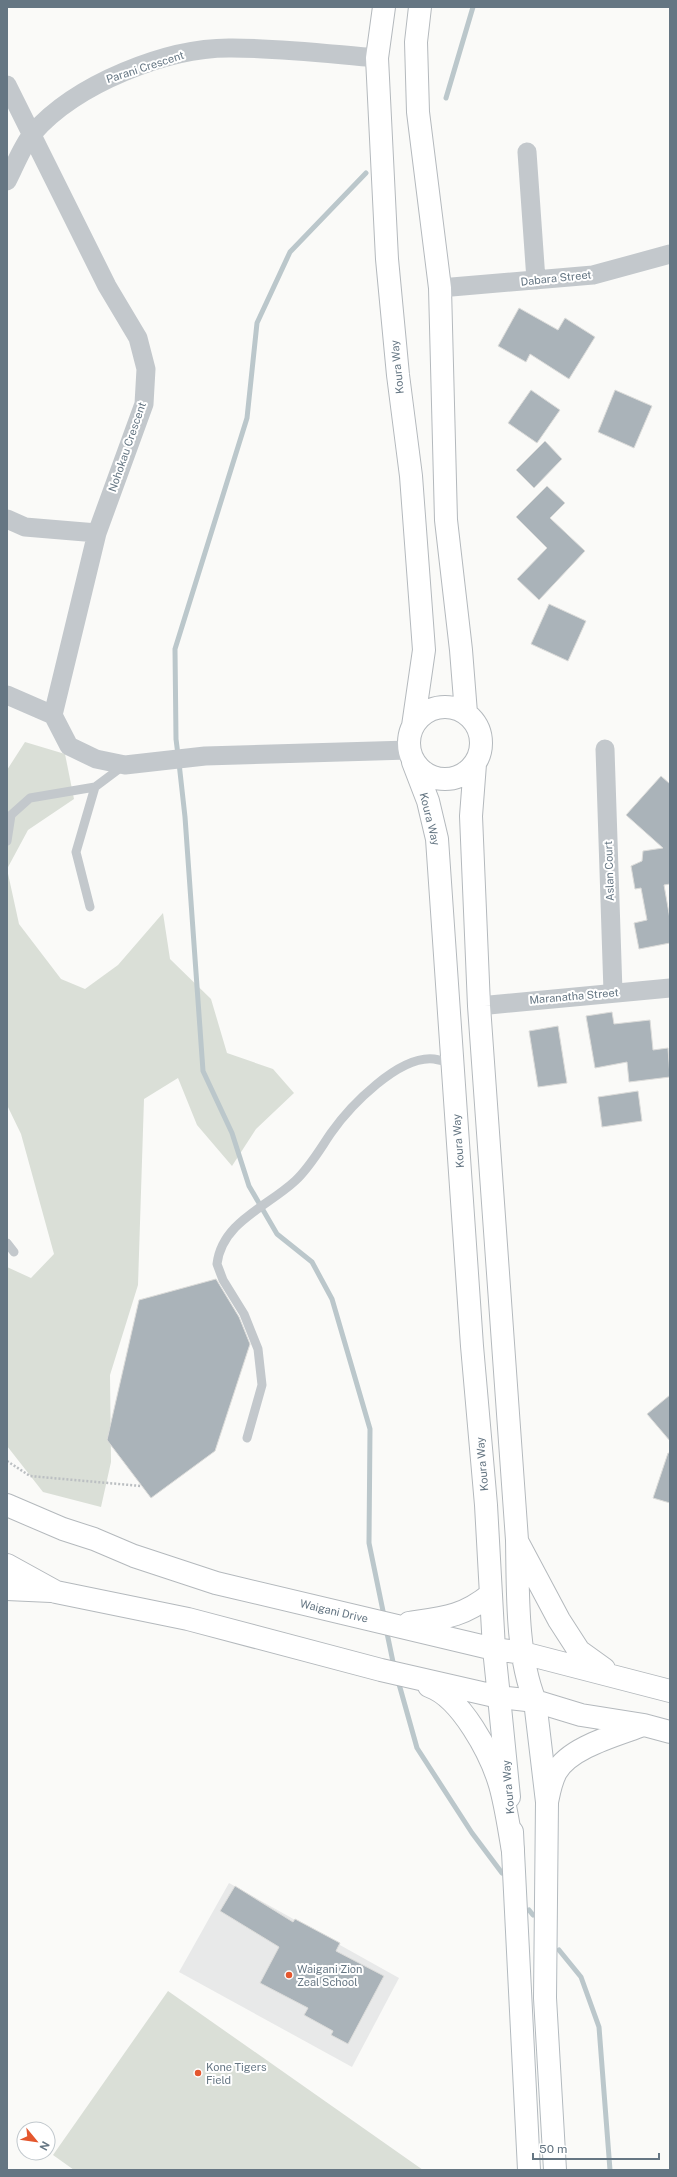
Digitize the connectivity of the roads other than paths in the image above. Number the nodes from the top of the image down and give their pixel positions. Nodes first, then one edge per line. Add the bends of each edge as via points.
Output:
1 (384, 7) edge
2 (420, 7) edge
3 (377, 58) junction
4 (7, 84) edge
5 (32, 134) junction
6 (528, 152) dead end
7 (7, 181) edge
8 (670, 254) edge
9 (536, 280) junction
10 (440, 288) junction
11 (7, 519) edge
12 (97, 533) junction
13 (7, 695) edge
14 (466, 713) junction
15 (53, 715) junction
16 (413, 726) junction
17 (605, 749) dead end
18 (411, 756) junction
19 (475, 764) junction
20 (124, 765) junction
21 (94, 787) junction
22 (7, 841) edge
23 (90, 907) dead end
24 (670, 988) edge
25 (613, 992) junction
26 (479, 1006) junction
27 (453, 1064) junction
28 (7, 1244) edge
29 (14, 1252) dead end
30 (247, 1438) dead end
31 (7, 1505) edge
32 (517, 1540) junction
33 (7, 1565) edge
34 (7, 1589) edge
35 (56, 1592) junction
36 (491, 1594) junction
37 (396, 1624) junction
38 (494, 1649) junction
39 (523, 1653) junction
40 (381, 1670) junction
41 (621, 1679) junction
42 (670, 1691) edge
43 (499, 1697) junction
44 (535, 1701) junction
45 (644, 1725) junction
46 (670, 1732) edge
47 (547, 1802) junction
48 (514, 1851) junction
49 (529, 2170) edge
50 (555, 2170) edge

1 - 3 main road, Koura Way
2 - 10 main road via 416,42 418,112
3 - 5 street, Parani Crescent via 230,48 180,53 97,83 62,105
3 - 16 main road, Koura Way via 387,259 411,476 424,650
4 - 5 street, Nohokau Crescent
5 - 7 street, Parani Crescent
5 - 12 street, Nohokau Crescent via 107,286 138,338 146,369 144,404
6 - 9 street
8 - 9 street, Dabara Street via 593,275
9 - 10 street, Dabara Street
10 - 14 main road via 446,520
11 - 12 street via 25,527
12 - 15 street, Nohokau Crescent
13 - 15 street
14 - 16 main road via 443,706 431,709
14 - 19 main road via 474,720 482,741 481,753
15 - 20 street via 69,746 96,759
16 - 18 main road via 409,738
17 - 25 street, Aslan Court
18 - 19 main road via 421,772 432,778 444,780 456,778
18 - 20 street via 205,756
18 - 27 main road, Koura Way via 428,801 437,838
19 - 26 main road via 471,816
20 - 21 lane
21 - 22 lane via 30,798 11,815
21 - 23 lane via 76,852
24 - 25 street, Maranatha Street
25 - 26 street, Maranatha Street
26 - 32 main road
27 - 30 lane via 433,1059 409,1063 388,1075 352,1108 296,1181 232,1230 224,1241 217,1264 223,1280 244,1314 258,1348 262,1385
27 - 36 main road, Koura Way
28 - 29 lane
31 - 37 main road, Waigani Drive via 63,1529 197,1577 308,1606
32 - 39 main road via 518,1597
32 - 41 main road via 559,1620 579,1651
33 - 35 main road
34 - 35 main road
35 - 40 main road via 188,1619
36 - 37 main road via 462,1614 444,1619
36 - 38 main road, Koura Way
37 - 38 main road, Waigani Drive
38 - 39 main road, Waigani Drive
38 - 43 main road, Koura Way
39 - 41 main road, Waigani Drive
39 - 44 main road
40 - 43 main road
40 - 48 main road via 435,1688 454,1702 464,1714 492,1762
41 - 42 main road, Waigani Drive
43 - 44 main road
43 - 48 main road, Koura Way
44 - 45 main road via 580,1715
44 - 47 main road
45 - 46 main road
45 - 47 main road via 596,1743 564,1762 556,1772
47 - 50 main road via 545,1998
48 - 49 main road, Koura Way

